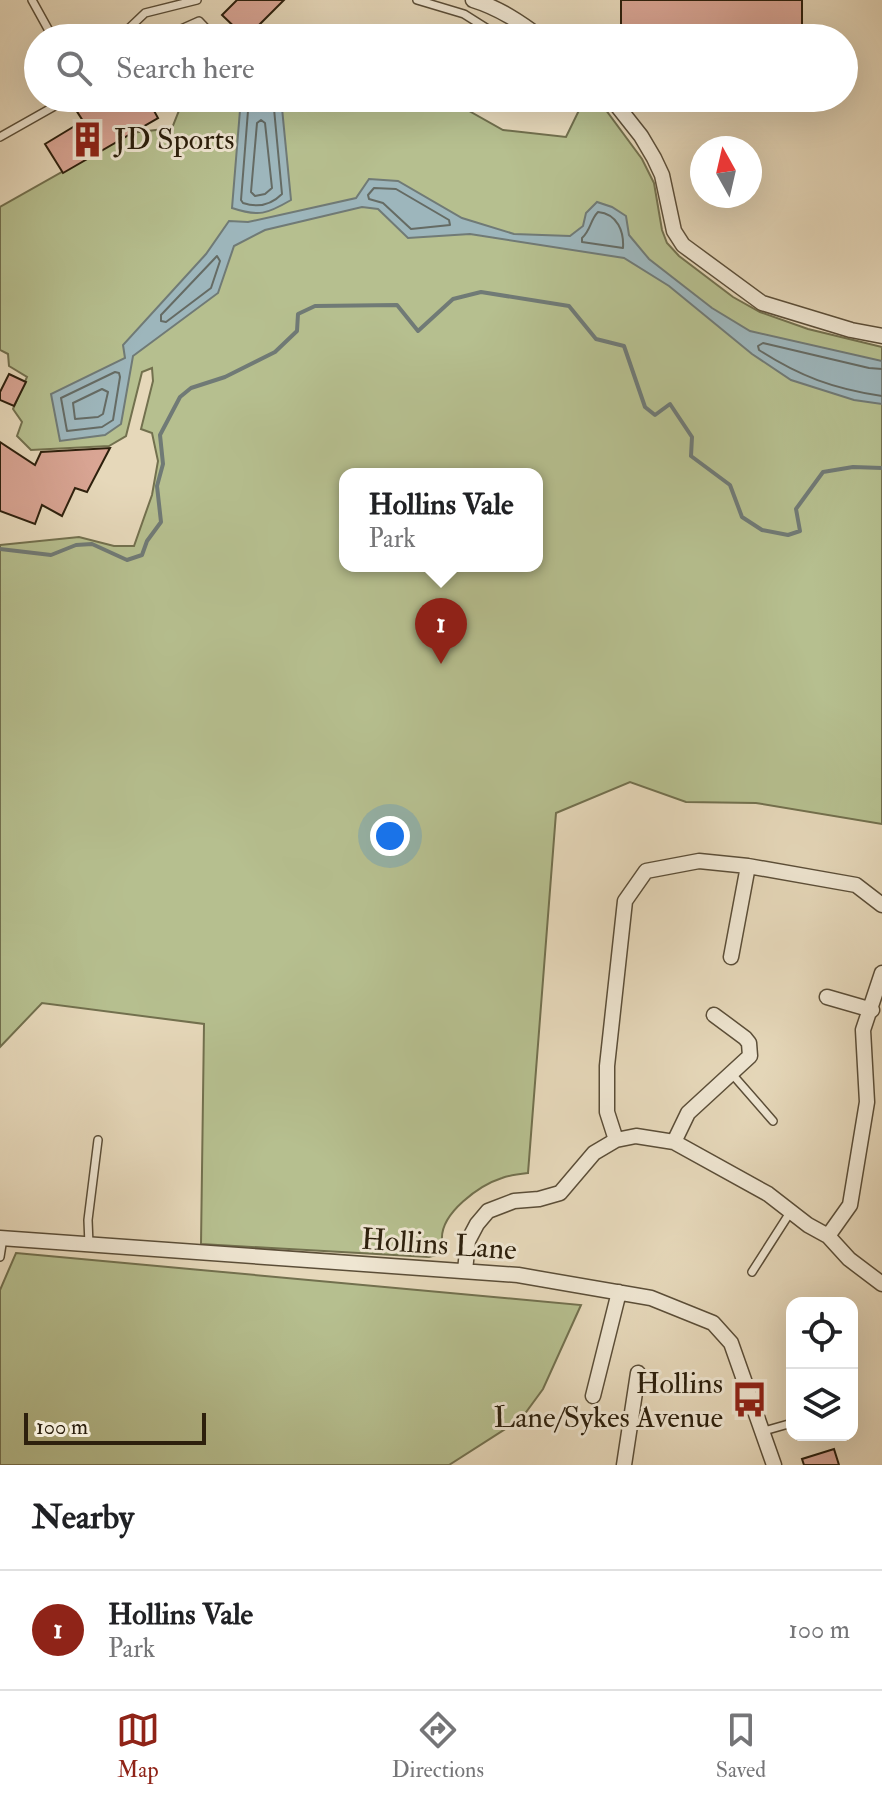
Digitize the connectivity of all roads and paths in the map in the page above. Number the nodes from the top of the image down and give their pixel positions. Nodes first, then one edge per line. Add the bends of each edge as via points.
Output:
1 (32, 0) edge
2 (197, 0) edge
3 (417, 0) edge
4 (473, 0) edge
5 (45, 24) edge
6 (133, 24) edge
7 (480, 24) edge
8 (522, 24) edge
9 (44, 112) edge
10 (622, 112) edge
11 (0, 137) edge
12 (882, 336) edge
13 (748, 866) junction
14 (882, 905) edge
15 (731, 957) dead end
16 (882, 973) edge
17 (827, 997) dead end
18 (872, 1010) junction
19 (714, 1015) dead end
20 (732, 1074) junction
21 (773, 1121) dead end
22 (98, 1140) dead end
23 (616, 1140) junction
24 (674, 1142) junction
25 (791, 1211) junction
26 (828, 1236) junction
27 (2, 1238) edge
28 (89, 1245) junction
29 (0, 1257) edge
30 (465, 1271) junction
31 (752, 1272) dead end
32 (882, 1284) edge
33 (619, 1292) junction
34 (638, 1373) dead end
35 (593, 1396) dead end
36 (786, 1425) edge
37 (764, 1431) junction
38 (624, 1465) edge
39 (774, 1465) edge

1 - 5 lane
2 - 6 lane via 145,13
3 - 7 lane
4 - 8 street
9 - 11 lane
10 - 12 street via 662,175 674,231 683,245 762,303
13 - 14 street via 856,885
13 - 15 street
13 - 23 street via 699,861 646,871 625,901 607,1066 607,1112
16 - 18 street
17 - 18 street
18 - 26 street via 863,1030 867,1102 850,1205
19 - 20 street via 749,1043 750,1056
20 - 21 lane
20 - 24 street via 688,1113
22 - 28 lane
23 - 24 street via 636,1136
23 - 30 street via 594,1153 560,1193 488,1211 468,1241
24 - 25 street
25 - 26 street
25 - 31 lane
26 - 32 street
27 - 28 street, Hollins Lane
27 - 29 lane
28 - 30 street, Hollins Lane
30 - 33 street, Hollins Lane
33 - 35 street
33 - 37 street, Hollins Lane via 651,1298 713,1323 731,1343
34 - 38 street
36 - 37 lane
37 - 39 street, Hollins Lane

